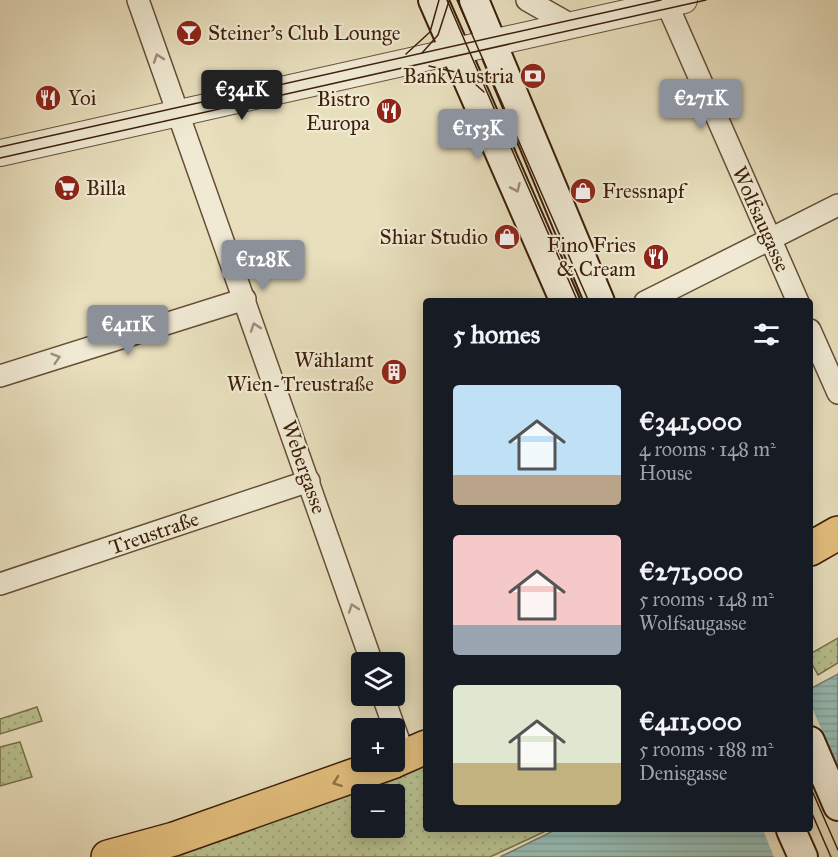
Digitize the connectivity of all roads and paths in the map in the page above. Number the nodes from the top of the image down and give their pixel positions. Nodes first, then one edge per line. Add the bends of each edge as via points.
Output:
1 (138, 0) edge
2 (433, 0) edge
3 (474, 0) edge
4 (527, 0) edge
5 (675, 2) edge
6 (571, 25) junction
7 (494, 42) junction
8 (455, 50) junction
9 (177, 114) junction
10 (0, 153) edge
11 (838, 205) edge
12 (771, 240) junction
13 (563, 298) edge
14 (598, 298) edge
15 (653, 298) edge
16 (796, 298) edge
17 (245, 299) junction
18 (813, 337) edge
19 (0, 376) edge
20 (838, 393) edge
21 (309, 481) junction
22 (838, 533) edge
23 (813, 547) edge
24 (0, 584) edge
25 (368, 652) edge
26 (813, 748) edge
27 (362, 772) edge
28 (838, 806) edge
29 (792, 832) edge
30 (108, 857) edge
31 (803, 857) edge

9 -> 1 street, Webergasse
2 - 8 main road
3 - 7 main road
4 - 6 street
5 - 6 street
5 - 12 street, Wolfsaugasse
6 - 7 street
7 - 8 street
7 - 14 main road
8 - 9 street
8 -> 13 main road
9 - 10 street
9 - 17 street, Webergasse
11 - 12 street
12 - 15 street
12 - 16 street, Wolfsaugasse
19 -> 17 street
21 -> 17 street, Webergasse
18 - 20 street
21 - 24 street, Treustraße
25 -> 21 street, Webergasse
22 - 23 main road
26 - 28 main road
27 -> 30 main road via 174,839
29 - 31 main road

